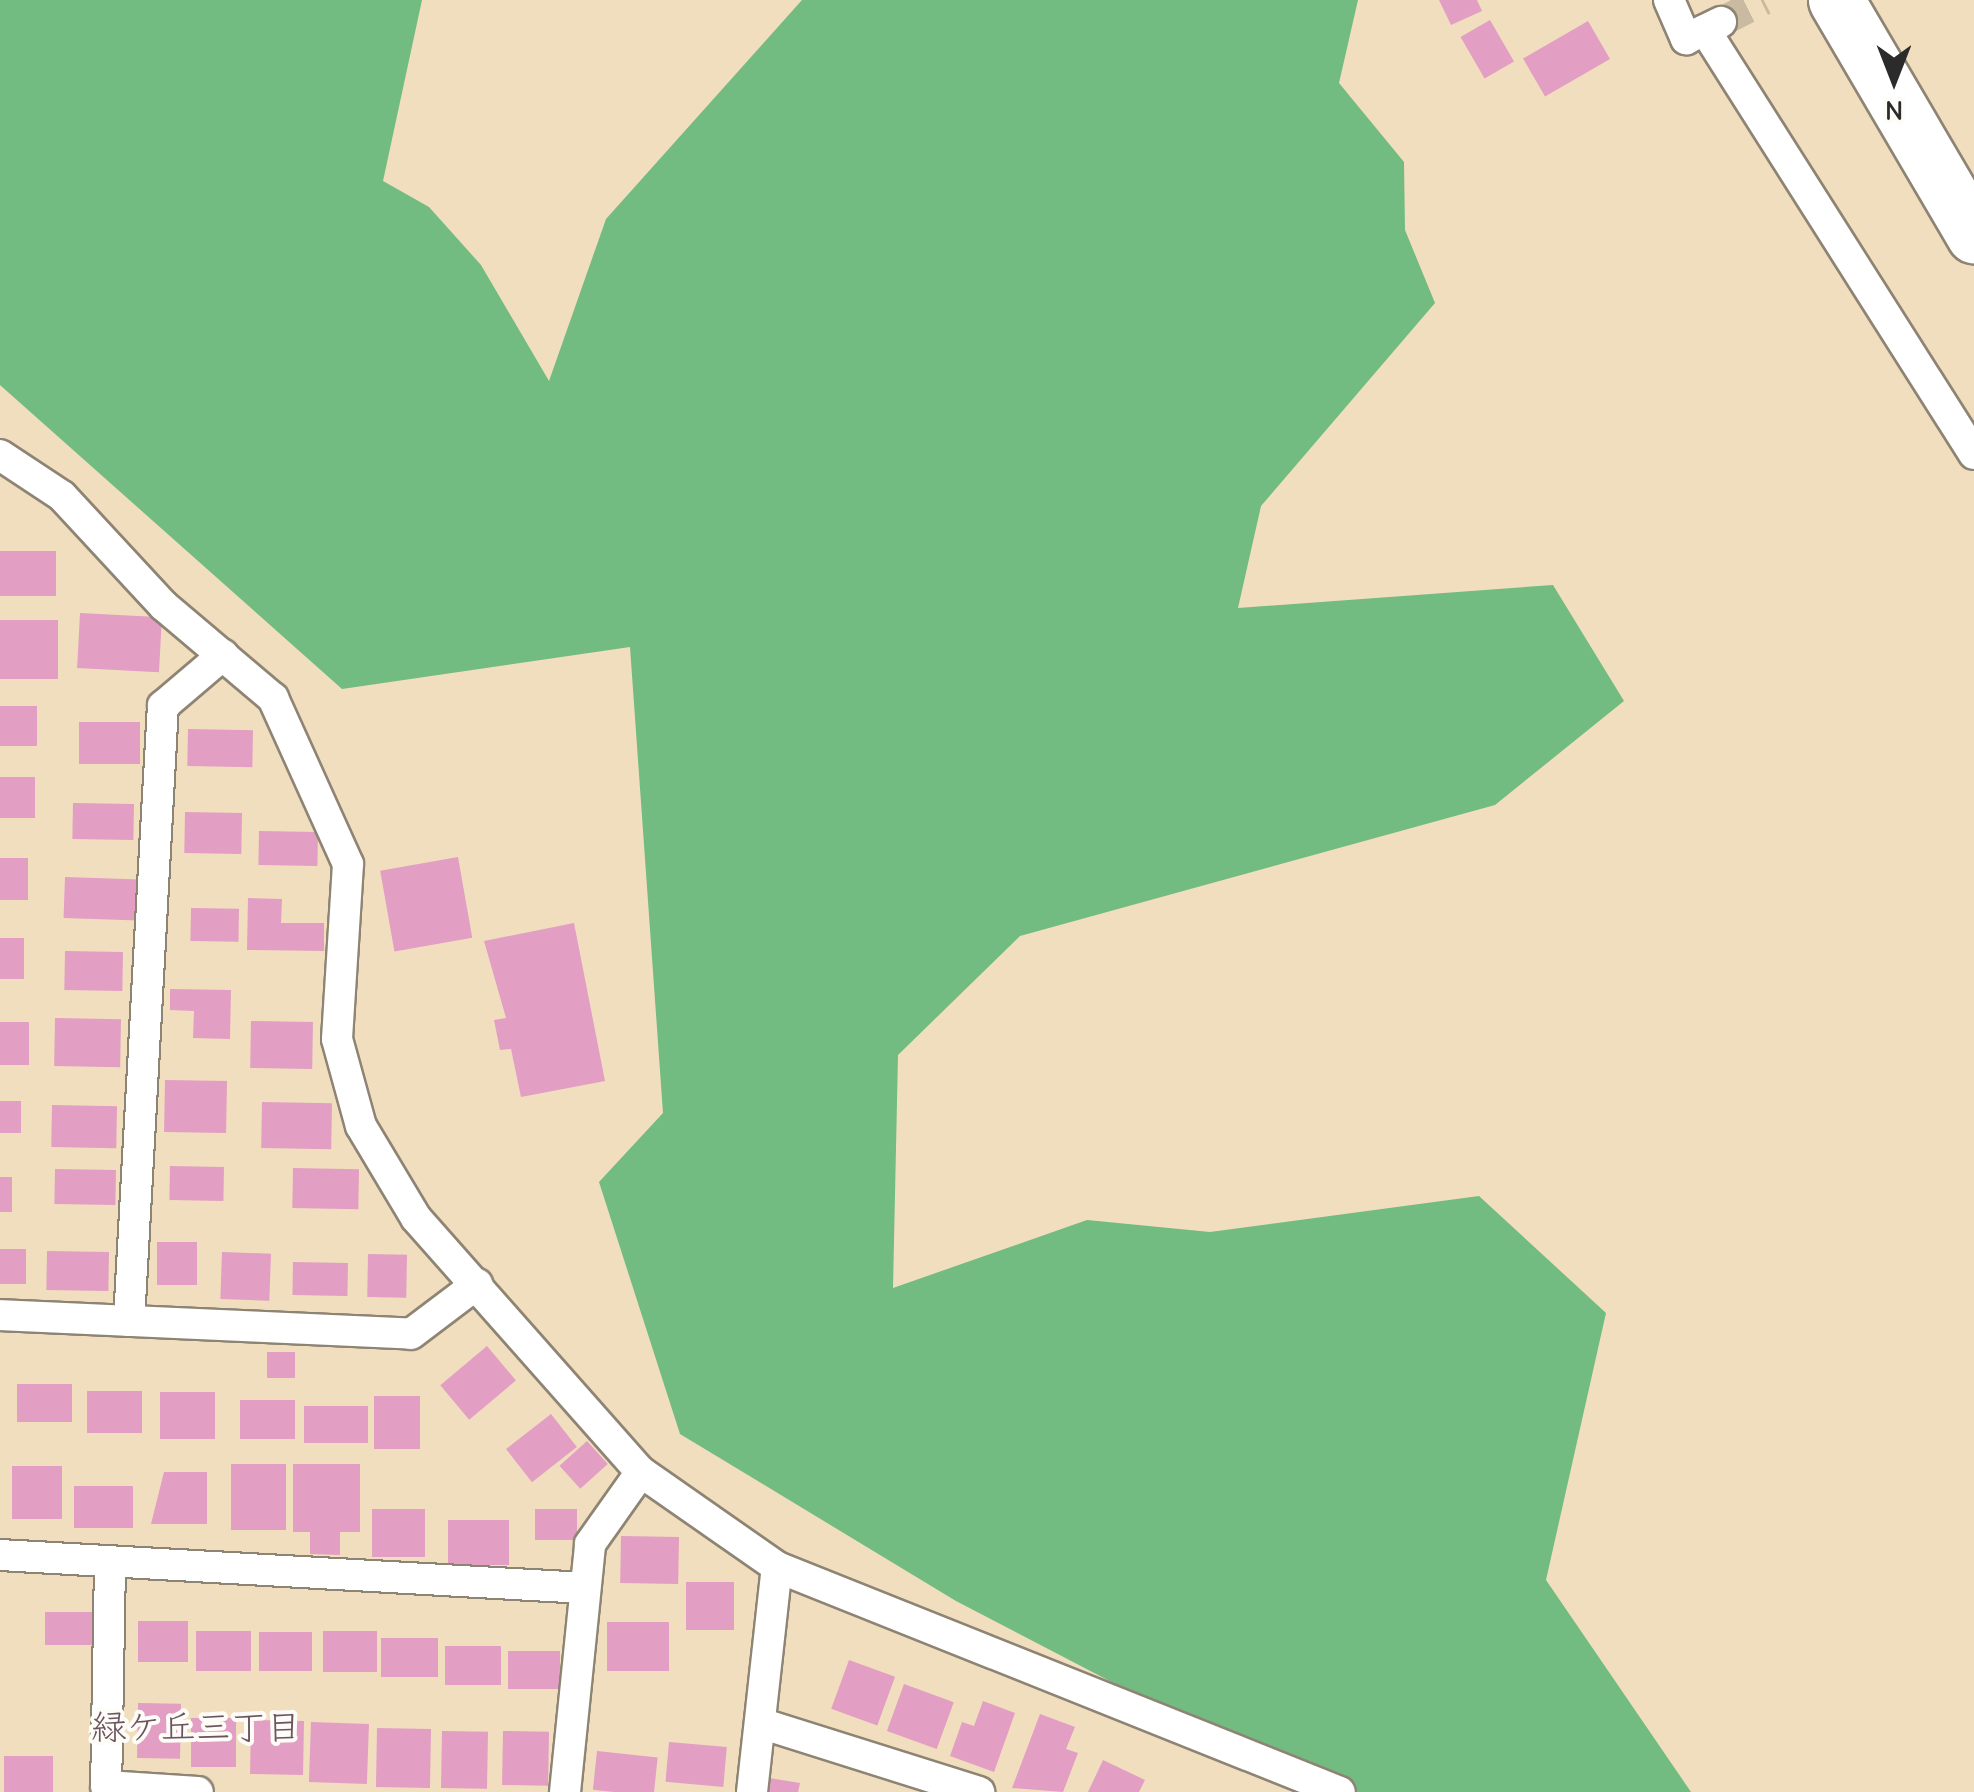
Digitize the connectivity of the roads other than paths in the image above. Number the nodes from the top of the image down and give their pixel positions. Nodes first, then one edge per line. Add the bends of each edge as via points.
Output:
1 (1669, 0) edge
2 (1836, 0) edge
3 (1974, 235) edge
4 (1974, 454) edge
5 (0, 455) edge
6 (223, 655) junction
7 (477, 1284) junction
8 (0, 1315) edge
9 (129, 1321) junction
10 (641, 1472) junction
11 (0, 1555) edge
12 (110, 1563) junction
13 (776, 1568) junction
14 (585, 1588) junction
15 (760, 1723) junction
16 (198, 1792) edge
17 (566, 1792) edge
18 (752, 1792) edge
19 (979, 1792) edge
20 (1340, 1792) edge

1 - 4 street via 1686,40 1713,26
2 - 3 highway
5 - 6 street via 62,496
6 - 7 street via 273,698 348,864 338,1039 361,1126 416,1218
6 - 9 street via 163,706
7 - 9 street via 411,1334
7 - 10 street
8 - 9 street
10 - 13 street
10 - 14 street via 590,1544
11 - 12 street
12 - 14 street
12 - 16 street via 106,1786
13 - 15 street
13 - 20 street
14 - 17 street
15 - 18 street
15 - 19 street

